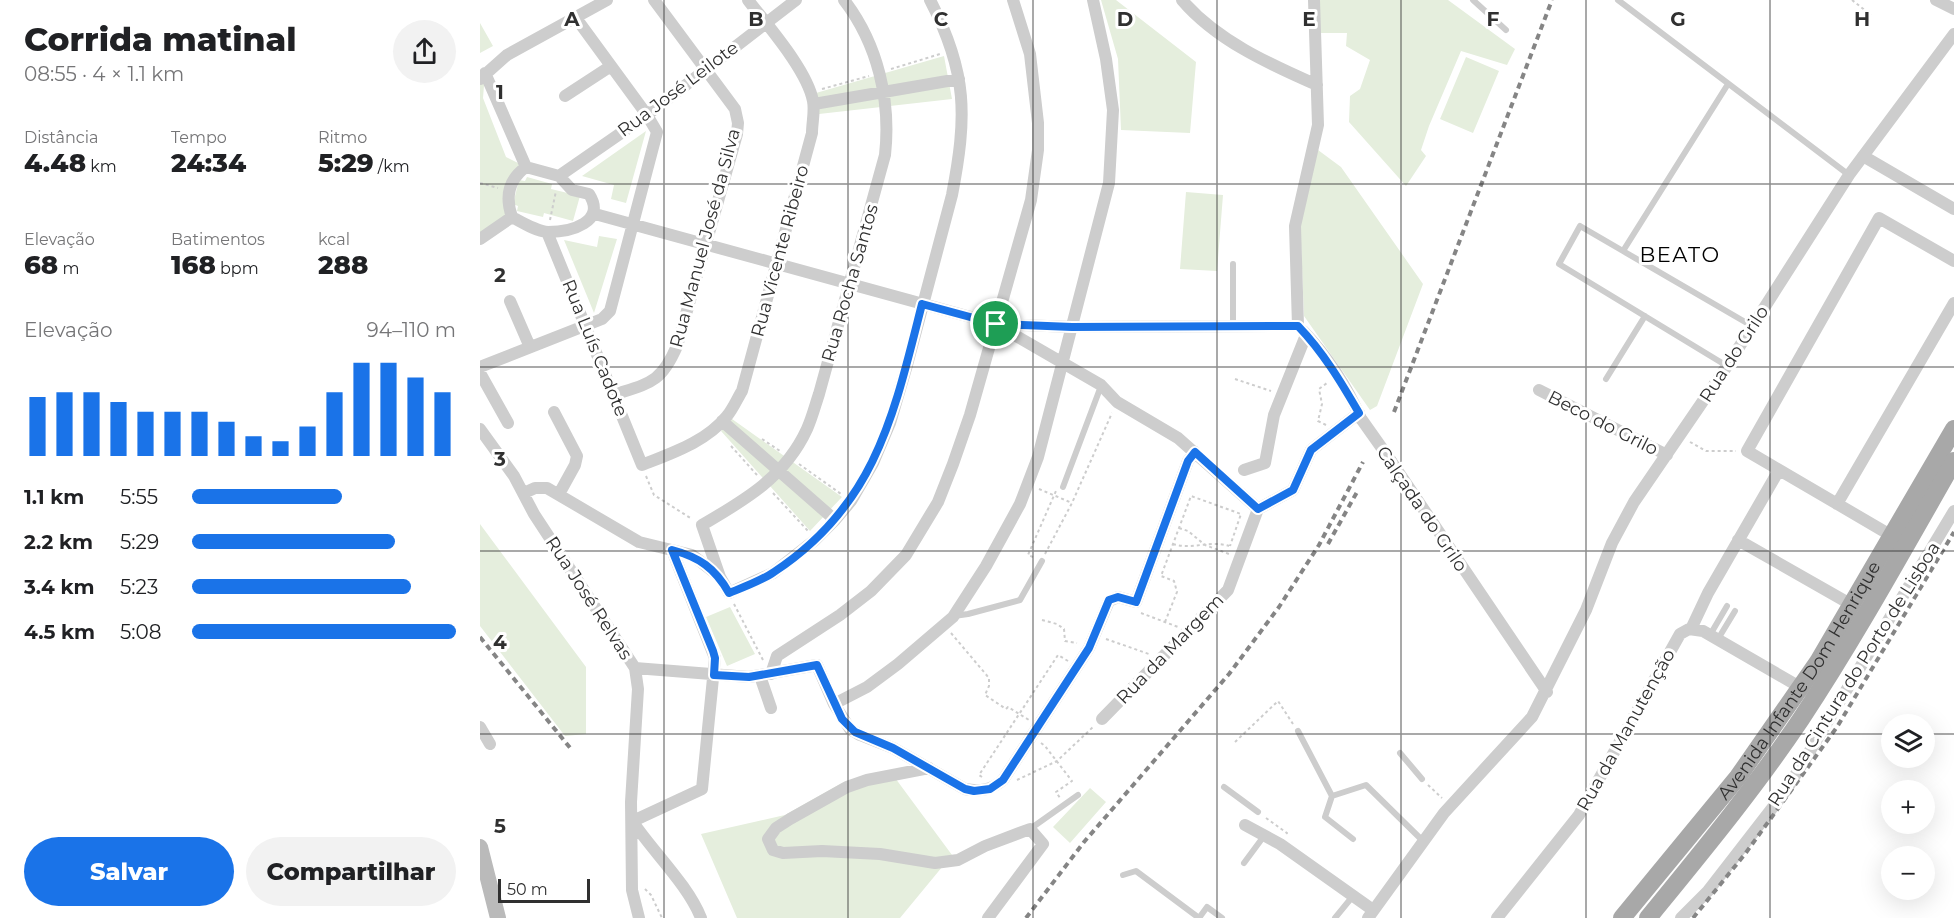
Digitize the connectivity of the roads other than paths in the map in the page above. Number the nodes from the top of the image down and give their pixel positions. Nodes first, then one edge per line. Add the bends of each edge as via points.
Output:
1 (607, 0) edge
2 (654, 0) edge
3 (748, 0) edge
4 (796, 0) edge
5 (844, 0) edge
6 (930, 0) edge
7 (1013, 0) edge
8 (1093, 0) edge
9 (1182, 0) edge
10 (1314, 0) edge
11 (1473, 0) edge
12 (1618, 0) edge
13 (1936, 0) edge
14 (1954, 9) edge
15 (576, 18) junction
16 (765, 23) junction
17 (1506, 30) dead end
18 (1954, 34) edge
19 (611, 66) junction
20 (705, 69) junction
21 (482, 76) edge
22 (959, 79) junction
23 (1728, 84) junction
24 (1317, 85) junction
25 (884, 92) junction
26 (565, 96) dead end
27 (814, 104) junction
28 (647, 115) junction
29 (1863, 156) junction
30 (526, 167) junction
31 (1849, 175) junction
32 (559, 176) junction
33 (1954, 209) edge
34 (594, 214) junction
35 (512, 217) junction
36 (633, 224) junction
37 (547, 232) junction
38 (480, 239) edge
39 (705, 244) junction
40 (1623, 251) junction
41 (1954, 261) edge
42 (777, 264) junction
43 (1233, 264) dead end
44 (849, 284) junction
45 (510, 301) dead end
46 (1954, 303) edge
47 (922, 304) junction
48 (1645, 316) junction
49 (996, 324) junction
50 (586, 325) junction
51 (1233, 326) junction
52 (1752, 326) junction
53 (1072, 327) junction
54 (1302, 331) junction
55 (530, 347) junction
56 (1063, 363) junction
57 (1727, 366) junction
58 (480, 367) edge
59 (480, 373) edge
60 (1606, 379) dead end
61 (1101, 385) junction
62 (1539, 390) dead end
63 (613, 395) junction
64 (554, 411) dead end
65 (1360, 417) junction
66 (722, 421) junction
67 (508, 423) dead end
68 (480, 429) edge
69 (1954, 429) edge
70 (1195, 452) junction
71 (1667, 455) junction
72 (1954, 461) edge
73 (642, 465) joint
74 (1244, 470) dead end
75 (1779, 470) junction
76 (779, 471) junction
77 (1063, 487) road end
78 (524, 493) junction
79 (559, 495) junction
80 (1837, 504) junction
81 (1258, 509) junction
82 (1954, 511) edge
83 (835, 520) junction
84 (1892, 536) junction
85 (1738, 540) junction
86 (672, 550) junction
87 (1041, 561) road end
88 (720, 577) junction
89 (1852, 605) junction
90 (1727, 606) dead end
91 (1735, 611) dead end
92 (948, 620) junction
93 (1691, 629) junction
94 (1714, 637) junction
95 (635, 668) junction
96 (714, 675) junction
97 (765, 675) junction
98 (1546, 692) junction
99 (1808, 692) junction
100 (834, 704) junction
101 (771, 708) dead end
102 (1102, 719) dead end
103 (480, 728) edge
104 (1298, 731) road end
105 (490, 744) dead end
106 (1400, 753) dead end
107 (929, 768) junction
108 (1422, 779) road end
109 (1224, 787) dead end
110 (1078, 795) dead end
111 (1332, 796) junction
112 (1258, 812) dead end
113 (633, 821) junction
114 (1245, 825) dead end
115 (1030, 829) junction
116 (1264, 836) junction
117 (1353, 839) dead end
118 (1423, 840) junction
119 (480, 847) edge
120 (1244, 863) dead end
121 (1122, 875) dead end
122 (1353, 896) junction
123 (1371, 914) edge
124 (498, 918) edge
125 (639, 918) edge
126 (700, 918) edge
127 (988, 918) edge
128 (1221, 918) edge
129 (1335, 918) edge
130 (1497, 918) edge
131 (1622, 918) edge
132 (1648, 918) edge
133 (1681, 918) edge

1 - 15 street
2 - 20 street, Rua Manuel José da Silva
3 - 16 street, Rua Vicente Ribeiro
4 - 16 street, Rua José Leilote
5 - 25 street, Rua Rocha Santos via 868,39
6 - 22 street via 952,51
7 - 49 street via 1030,54 1038,150 1030,200
8 - 53 street via 1107,59 1113,110 1111,155 1102,212
9 - 24 street via 1196,17 1265,62
10 - 24 street
11 - 17 lane
12 - 23 lane
13 - 14 street
15 - 19 street
15 - 21 street via 507,55
16 - 20 street, Rua José Leilote
16 - 27 street, Rua Vicente Ribeiro via 798,66
18 - 29 street, Rua do Grilo
19 - 26 street
19 - 28 street
20 - 28 street, Rua José Leilote
20 - 39 street, Rua Manuel José da Silva via 735,109 738,123
21 - 30 street
22 - 25 street
22 - 47 street via 963,119 959,158
23 - 31 lane
23 - 40 lane
24 - 54 street via 1318,125 1295,226
25 - 27 street
25 - 44 street, Rua Rocha Santos via 888,130 885,155
27 - 42 street, Rua Vicente Ribeiro via 812,134
28 - 32 street, Rua José Leilote
28 - 36 street via 657,132
29 - 31 street, Rua do Grilo
29 - 33 street
30 - 32 street
30 - 35 street via 516,174 509,190
31 - 52 street, Rua do Grilo
32 - 34 street via 573,190 589,194 596,204
34 - 36 street
34 - 37 street via 573,228
35 - 37 street
35 - 38 street
36 - 39 street
36 - 50 street via 610,311
37 - 50 street, Rua Luís Cadote
39 - 42 street
39 - 63 street, Rua Manuel José da Silva via 670,362 662,374 647,384
40 - 48 lane via 1580,226 1559,264
40 - 52 lane
41 - 75 street via 1879,218 1747,451
42 - 44 street
42 - 66 street, Rua Vicente Ribeiro via 742,391
43 - 51 lane
44 - 47 street
44 - 76 street, Rua Rocha Santos via 807,430
45 - 55 street
46 - 80 street
47 - 49 street
47 - 83 street via 882,443 857,491
48 - 57 lane
48 - 60 lane
49 - 53 street
49 - 56 street
49 - 97 street via 953,464 938,502 906,555 872,591 777,656
50 - 55 street
50 - 63 street, Rua Luís Cadote
51 - 53 street
51 - 54 street
52 - 57 street, Rua do Grilo
53 - 56 street
54 - 65 street, Calçada do Grilo via 1337,375
54 - 74 street via 1274,415 1265,463
55 - 58 street
56 - 61 street
56 - 92 street via 1038,457 1020,504 986,566
57 - 71 street, Rua do Grilo
59 - 67 street
61 - 70 street via 1117,402
61 - 77 lane
62 - 71 street, Beco do Grilo
63 - 73 street, Rua Luís Cadote
64 - 79 street via 577,456
65 - 81 street via 1311,450 1293,490
65 - 98 street, Calçada do Grilo, bridge
66 - 73 street, Rua Vicente Ribeiro via 688,446
66 - 76 street
68 - 78 street, Rua José Relvas
69 - 84 main road, Avenida Infante Dom Henrique
70 - 81 street
70 - 107 street via 1188,461 1136,602 1118,597 1109,600 1089,648 1003,780 990,789 974,791
71 - 98 street, Rua do Grilo via 1620,527
72 - 99 main road, Avenida Infante Dom Henrique via 1867,612
75 - 80 street
75 - 85 street, Rua da Manutenção
76 - 83 street
76 - 88 street, Rua Rocha Santos via 758,491 702,525
78 - 79 street via 544,487
78 - 95 street, Rua José Relvas
79 - 86 street via 639,542
80 - 84 street
81 - 102 street, Rua da Margem via 1228,590
82 - 133 street, Rua da Cintura do Porto de Lisboa via 1787,789 1708,891
83 - 88 street via 774,573 729,593
84 - 89 main road, Avenida Infante Dom Henrique
85 - 89 street
85 - 93 street, Rua da Manutenção
86 - 88 street via 692,555
86 - 96 street via 713,651
87 - 92 lane via 1020,600
89 - 99 main road, Avenida Infante Dom Henrique via 1818,662
90 - 94 lane
91 - 94 lane
92 - 100 street via 867,687
93 - 94 street
93 - 130 street, Rua da Manutenção via 1677,638 1579,815
94 - 99 street
95 - 96 street
95 - 113 street, Rua José Relvas via 638,689
96 - 97 street
96 - 113 street via 702,789
97 - 100 street via 817,665
97 - 101 street
98 - 118 street, Rua do Grilo via 1532,717
99 - 131 main road, Avenida Infante Dom Henrique
99 - 132 main road, Avenida Infante Dom Henrique via 1741,804
100 - 107 street via 855,732
103 - 105 street
104 - 111 lane
106 - 108 lane
107 - 115 street via 867,780 830,796 776,828 768,839 773,850 880,854 935,863 958,860
109 - 112 lane
110 - 115 lane
111 - 117 lane via 1325,817
111 - 118 lane via 1366,785
113 - 125 street, Rua José Relvas via 632,890
113 - 126 street via 694,902
114 - 116 street
115 - 127 street via 1043,844
116 - 120 lane
116 - 122 street
118 - 123 street, Rua do Grilo
119 - 124 main road
121 - 128 lane via 1136,871 1199,918 1208,907
122 - 123 street
122 - 129 lane

